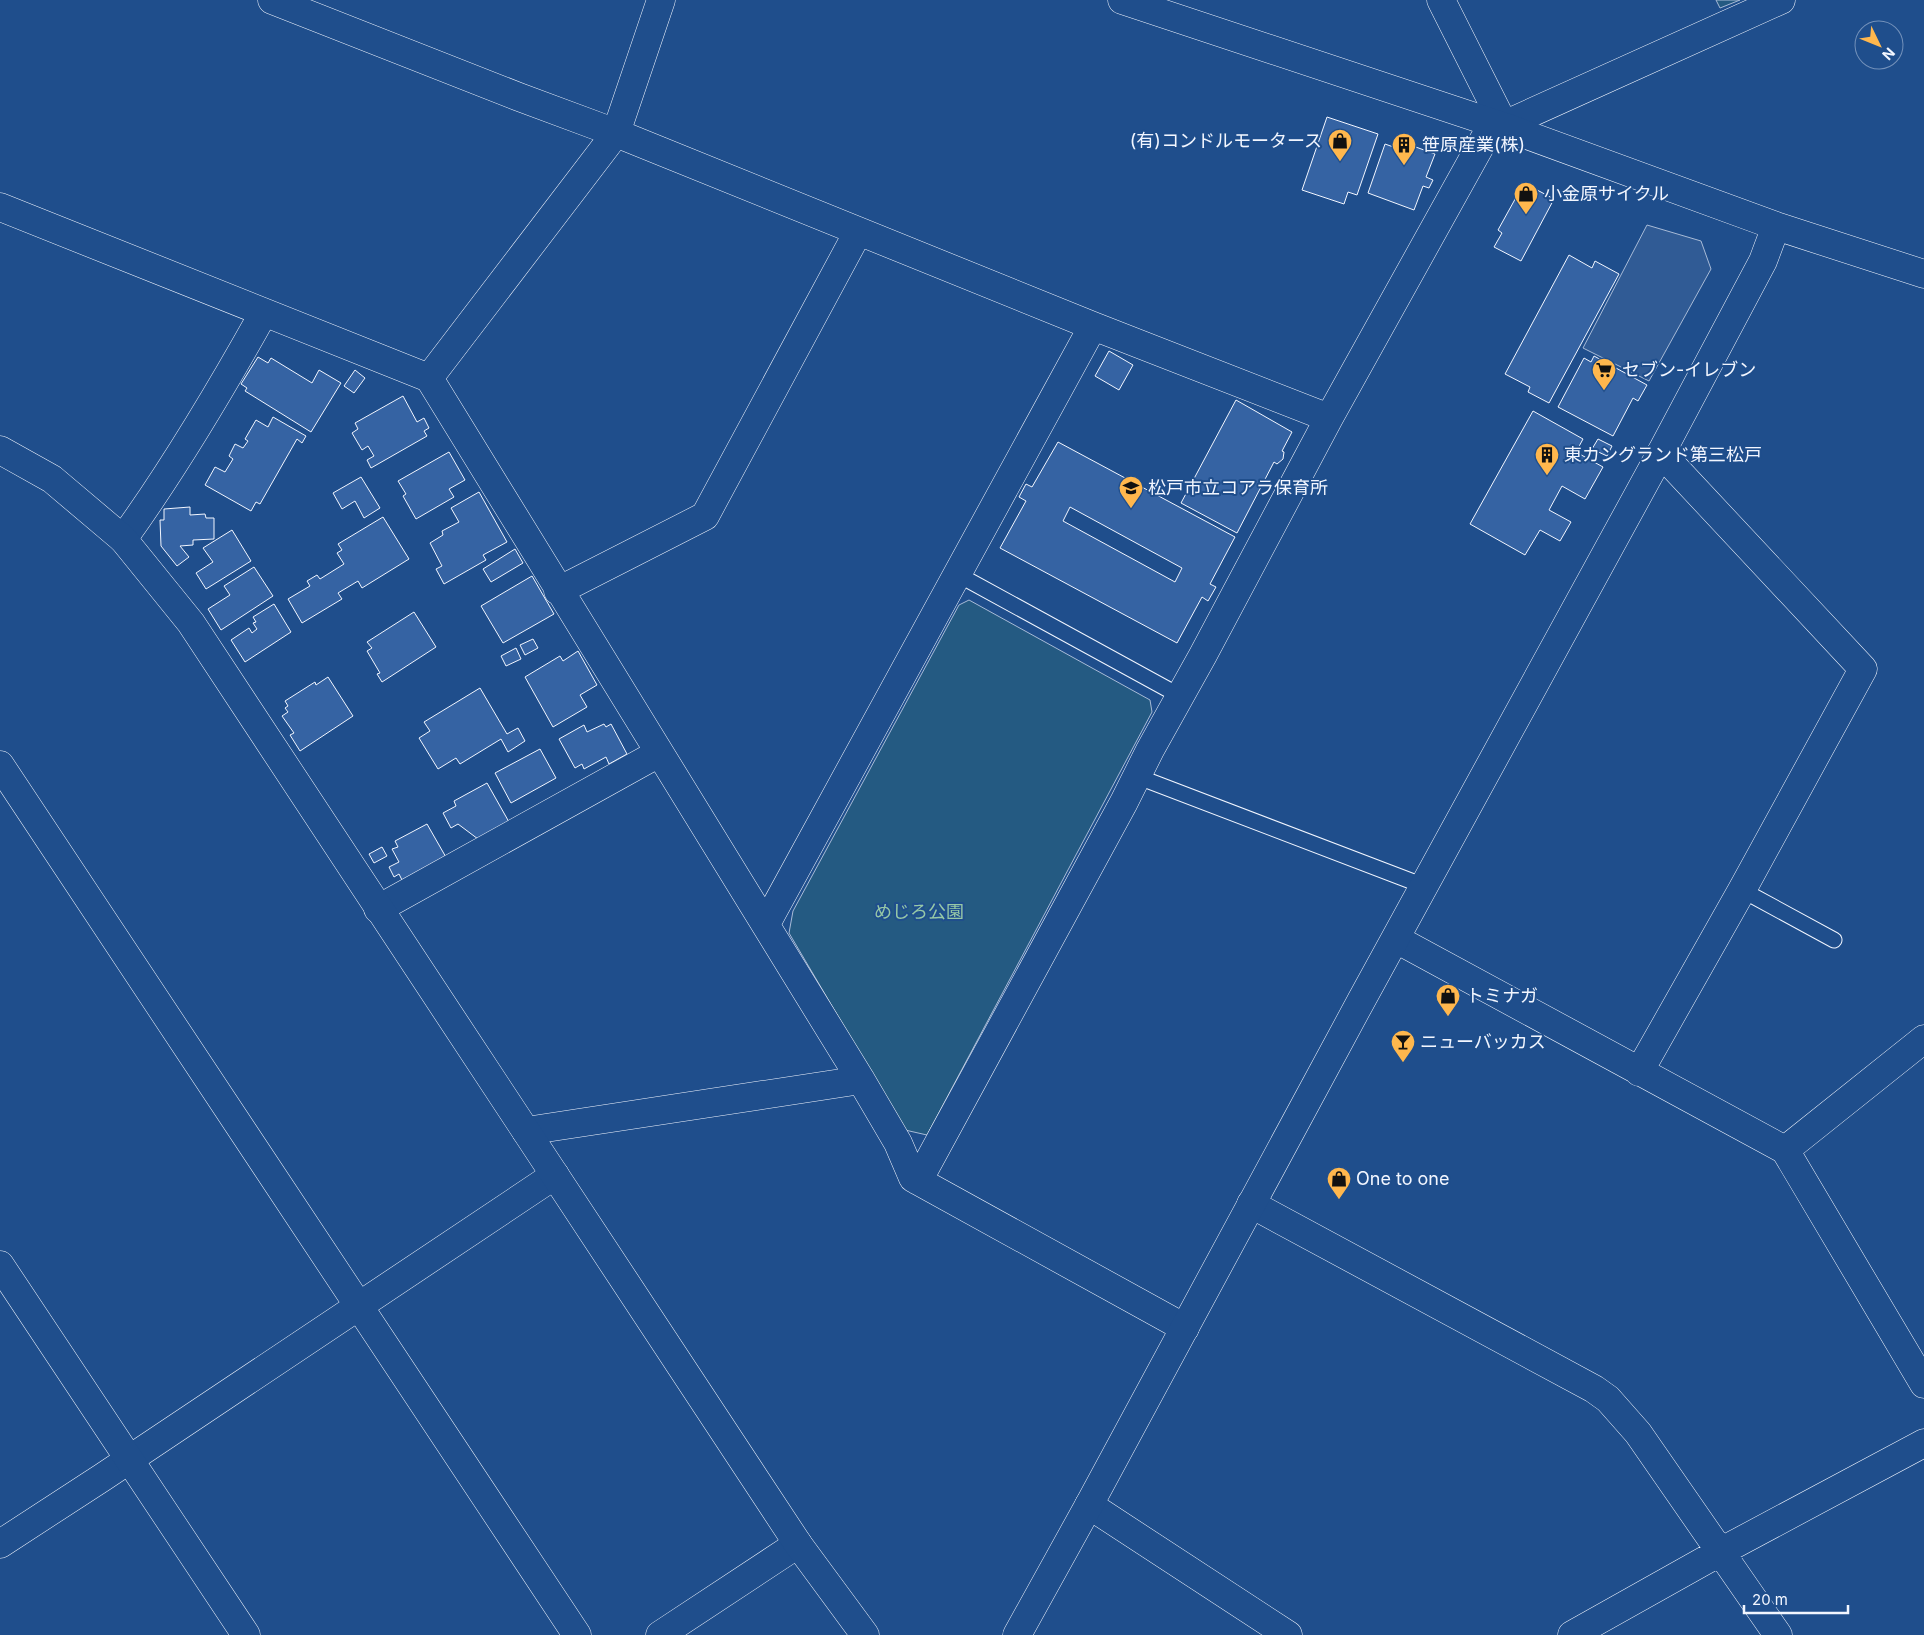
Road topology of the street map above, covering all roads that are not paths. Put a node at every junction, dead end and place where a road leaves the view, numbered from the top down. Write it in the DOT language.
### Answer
graph roads {
  1 [pos="272,0"];
  2 [pos="661,0"];
  3 [pos="1122,0"];
  4 [pos="1441,0"];
  5 [pos="1780,0"];
  6 [pos="1500,125"];
  7 [pos="616,133"];
  8 [pos="0,207"];
  9 [pos="1776,226"];
  10 [pos="858,232"];
  11 [pos="1924,274"];
  12 [pos="264,314"];
  13 [pos="1093,326"];
  14 [pos="428,378"];
  15 [pos="1330,418"];
  16 [pos="0,450"];
  17 [pos="1661,453"];
  18 [pos="123,539"];
  19 [pos="957,574"];
  20 [pos="558,591"];
  21 [pos="1180,696"];
  22 [pos="659,753"];
  23 [pos="0,764"];
  24 [pos="1136,776"];
  25 [pos="1424,886"];
  26 [pos="1742,890"];
  27 [pos="378,909"];
  28 [pos="766,924"];
  29 [pos="1396,939"];
  30 [pos="1834,940"];
  31 [pos="1924,1040"];
  32 [pos="1639,1072"];
  33 [pos="861,1080"];
  34 [pos="526,1131"];
  35 [pos="1784,1150"];
  36 [pos="555,1175"];
  37 [pos="918,1181"];
  38 [pos="1251,1204"];
  39 [pos="0,1265"];
  40 [pos="359,1306"];
  41 [pos="1185,1328"];
  42 [pos="1924,1384"];
  43 [pos="1924,1443"];
  44 [pos="128,1459"];
  45 [pos="1089,1505"];
  46 [pos="0,1544"];
  47 [pos="798,1544"];
  48 [pos="1720,1552"];
  49 [pos="1283,1633"];
  50 [pos="246,1635"];
  51 [pos="578,1635"];
  52 [pos="660,1635"];
  53 [pos="865,1635"];
  54 [pos="1017,1635"];
  55 [pos="1572,1635"];
  56 [pos="1778,1635"];
  1 -- 7 [label="street"];
  2 -- 7 [label="street"];
  3 -- 6 [label="street"];
  4 -- 6 [label="street"];
  5 -- 6 [label="street"];
  6 -- 9 [label="street"];
  6 -- 15 [label="street"];
  7 -- 10 [label="street"];
  7 -- 14 [label="street"];
  8 -- 12 [label="street"];
  9 -- 11 [label="street"];
  9 -- 17 [label="street"];
  10 -- 13 [label="street"];
  10 -- 20 [label="street"];
  12 -- 14 [label="street"];
  12 -- 18 [label="street"];
  13 -- 15 [label="street"];
  13 -- 19 [label="street"];
  14 -- 20 [label="street"];
  15 -- 21 [label="street"];
  16 -- 18 [label="street"];
  17 -- 25 [label="street"];
  17 -- 26 [label="street"];
  18 -- 27 [label="street"];
  19 -- 21 [label="lane"];
  19 -- 28 [label="street"];
  20 -- 22 [label="street"];
  21 -- 24 [label="street"];
  22 -- 27 [label="street"];
  22 -- 28 [label="street"];
  23 -- 40 [label="street"];
  24 -- 25 [label="lane"];
  24 -- 37 [label="street"];
  25 -- 29 [label="street"];
  26 -- 30 [label="lane"];
  26 -- 32 [label="street"];
  27 -- 34 [label="street"];
  28 -- 33 [label="street"];
  29 -- 32 [label="street"];
  29 -- 38 [label="street"];
  31 -- 35 [label="street"];
  32 -- 35 [label="street"];
  33 -- 34 [label="street"];
  33 -- 37 [label="street"];
  34 -- 36 [label="street"];
  35 -- 42 [label="street"];
  36 -- 40 [label="street"];
  36 -- 47 [label="street"];
  37 -- 41 [label="street"];
  38 -- 41 [label="street"];
  38 -- 48 [label="street"];
  39 -- 44 [label="street"];
  40 -- 44 [label="street"];
  40 -- 51 [label="street"];
  41 -- 45 [label="street"];
  43 -- 48 [label="street"];
  44 -- 46 [label="street"];
  44 -- 50 [label="street"];
  45 -- 49 [label="street"];
  45 -- 54 [label="street"];
  47 -- 52 [label="street"];
  47 -- 53 [label="street"];
  48 -- 55 [label="street"];
  48 -- 56 [label="street"];
}
